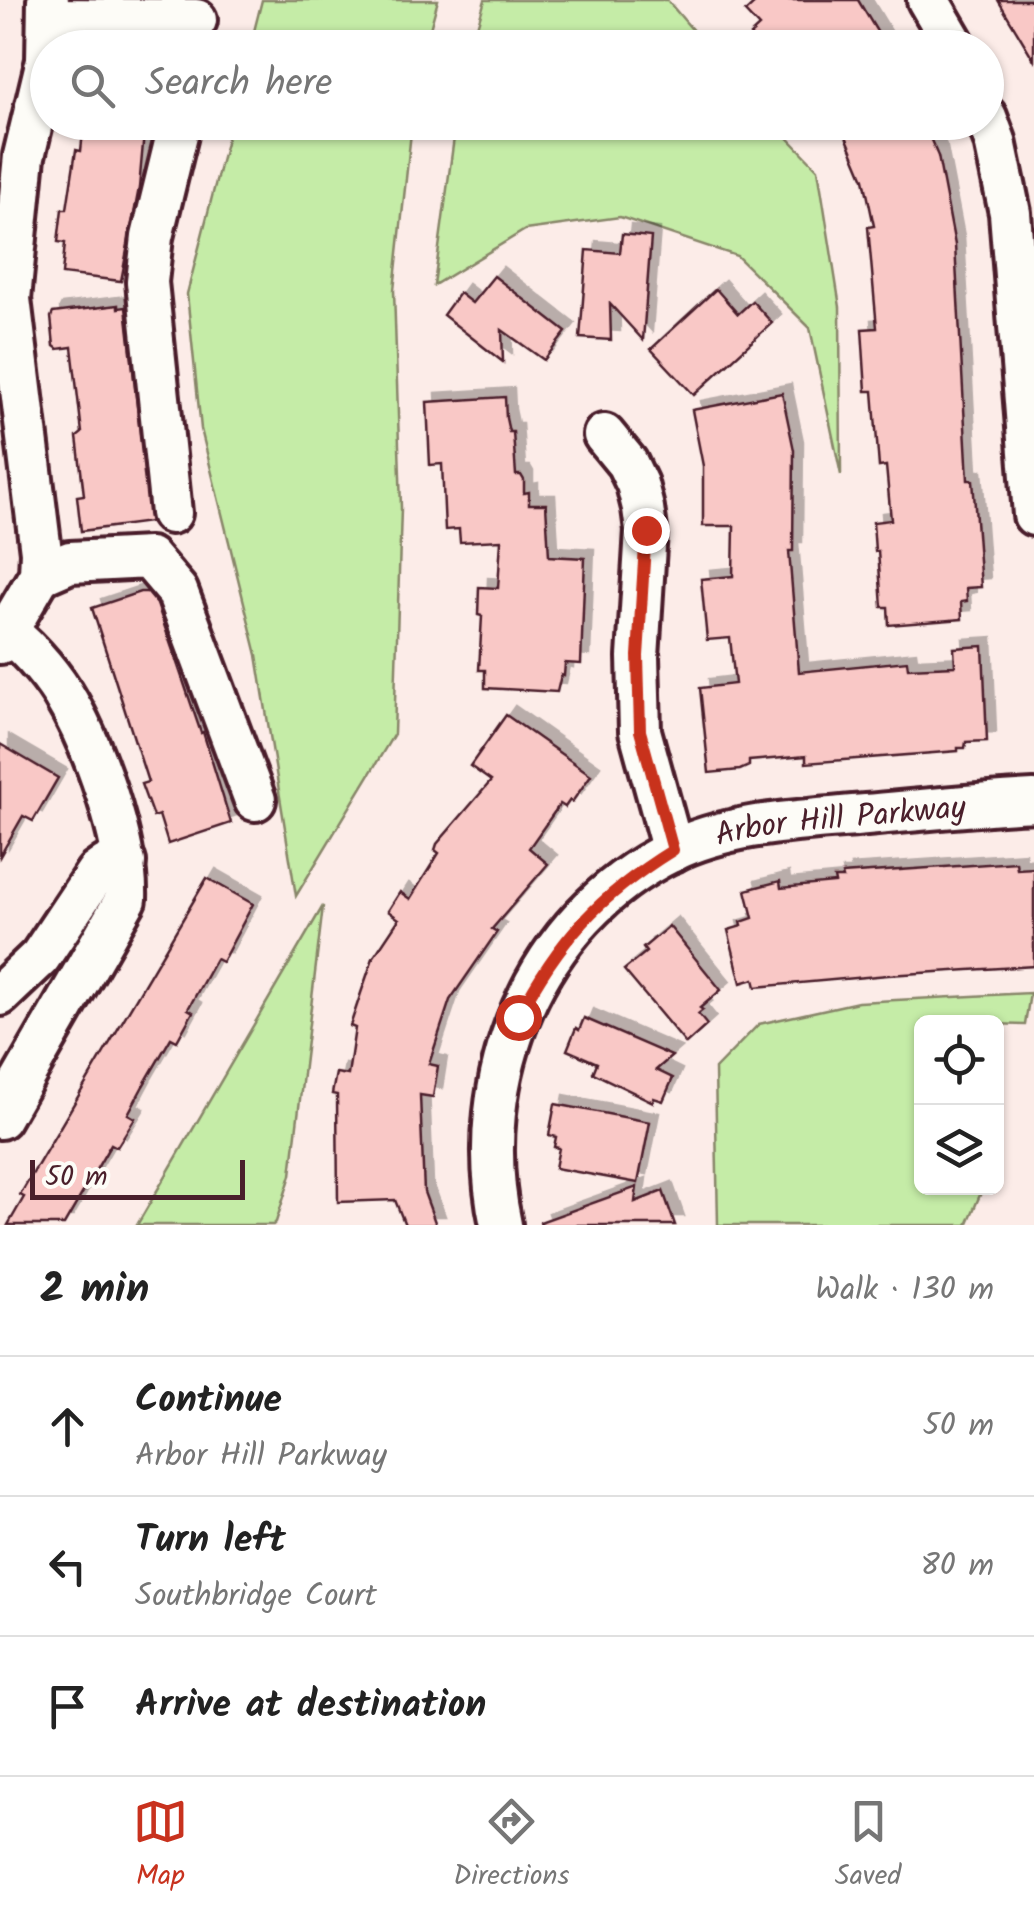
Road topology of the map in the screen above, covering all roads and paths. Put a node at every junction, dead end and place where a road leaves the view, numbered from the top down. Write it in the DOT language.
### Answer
graph roads {
  1 [pos="928,0"];
  2 [pos="48,9"];
  3 [pos="196,23"];
  4 [pos="946,30"];
  5 [pos="30,131"];
  6 [pos="176,140"];
  7 [pos="996,140"];
  8 [pos="604,435"];
  9 [pos="1031,443"];
  10 [pos="171,513"];
  11 [pos="1034,515"];
  12 [pos="40,575"];
  13 [pos="2,634"];
  14 [pos="255,800"];
  15 [pos="1034,802"];
  16 [pos="673,850"];
  17 [pos="125,862"];
  18 [pos="0,994"];
  19 [pos="0,1118"];
  20 [pos="500,1225"];
  1 -- 4 [label="street"];
  2 -- 3 [label="street"];
  5 -- 12 [label="street"];
  6 -- 10 [label="street"];
  7 -- 9 [label="street"];
  8 -- 16 [label="street"];
  9 -- 11 [label="street"];
  12 -- 13 [label="street"];
  12 -- 14 [label="street"];
  13 -- 17 [label="street"];
  15 -- 16 [label="street, Arbor Hill Parkway"];
  16 -- 20 [label="street, Arbor Hill Parkway"];
  17 -- 18 [label="street"];
  17 -- 19 [label="street"];
}
